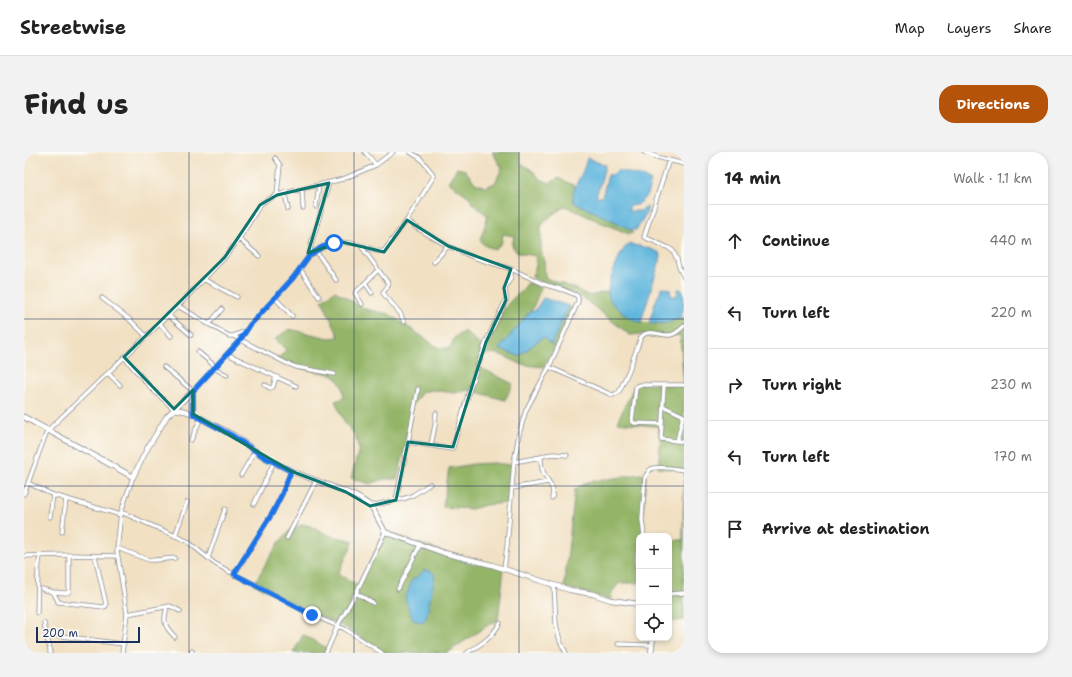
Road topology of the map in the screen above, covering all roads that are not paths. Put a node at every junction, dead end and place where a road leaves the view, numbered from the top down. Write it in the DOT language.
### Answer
graph roads {
  1 [pos="365,152"];
  2 [pos="393,152"];
  3 [pos="410,152"];
  4 [pos="644,152"];
  5 [pos="275,158"];
  6 [pos="669,160"];
  7 [pos="684,164"];
  8 [pos="376,165"];
  9 [pos="329,183"];
  10 [pos="320,185"];
  11 [pos="302,189"];
  12 [pos="285,193"];
  13 [pos="277,195"];
  14 [pos="316,207"];
  15 [pos="303,208"];
  16 [pos="288,209"];
  17 [pos="407,220"];
  18 [pos="239,239"];
  19 [pos="361,245"];
  20 [pos="448,246"];
  21 [pos="316,251"];
  22 [pos="259,256"];
  23 [pos="309,256"];
  24 [pos="434,262"];
  25 [pos="300,269"];
  26 [pos="511,269"];
  27 [pos="378,270"];
  28 [pos="684,278"];
  29 [pos="203,279"];
  30 [pos="336,280"];
  31 [pos="365,283"];
  32 [pos="372,293"];
  33 [pos="237,297"];
  34 [pos="319,297"];
  35 [pos="102,298"];
  36 [pos="275,298"];
  37 [pos="362,304"];
  38 [pos="178,306"];
  39 [pos="222,309"];
  40 [pos="168,314"];
  41 [pos="292,316"];
  42 [pos="404,322"];
  43 [pos="159,324"];
  44 [pos="209,324"];
  45 [pos="684,326"];
  46 [pos="246,330"];
  47 [pos="191,335"];
  48 [pos="146,336"];
  49 [pos="171,336"];
  50 [pos="233,336"];
  51 [pos="240,340"];
  52 [pos="198,352"];
  53 [pos="227,354"];
  54 [pos="124,357"];
  55 [pos="164,367"];
  56 [pos="215,367"];
  57 [pos="549,368"];
  58 [pos="108,373"];
  59 [pos="334,374"];
  60 [pos="227,375"];
  61 [pos="276,377"];
  62 [pos="120,385"];
  63 [pos="265,385"];
  64 [pos="684,385"];
  65 [pos="296,386"];
  66 [pos="664,386"];
  67 [pos="418,389"];
  68 [pos="193,391"];
  69 [pos="663,406"];
  70 [pos="174,409"];
  71 [pos="436,413"];
  72 [pos="193,414"];
  73 [pos="684,416"];
  74 [pos="24,417"];
  75 [pos="201,418"];
  76 [pos="662,424"];
  77 [pos="47,431"];
  78 [pos="191,440"];
  79 [pos="677,441"];
  80 [pos="408,442"];
  81 [pos="684,442"];
  82 [pos="431,445"];
  83 [pos="255,451"];
  84 [pos="566,455"];
  85 [pos="541,457"];
  86 [pos="274,462"];
  87 [pos="514,462"];
  88 [pos="684,470"];
  89 [pos="291,471"];
  90 [pos="241,475"];
  91 [pos="133,477"];
  92 [pos="316,481"];
  93 [pos="549,482"];
  94 [pos="28,483"];
  95 [pos="430,484"];
  96 [pos="512,488"];
  97 [pos="24,494"];
  98 [pos="53,495"];
  99 [pos="552,498"];
  100 [pos="66,499"];
  101 [pos="396,500"];
  102 [pos="187,502"];
  103 [pos="254,504"];
  104 [pos="370,506"];
  105 [pos="225,509"];
  106 [pos="121,514"];
  107 [pos="50,517"];
  108 [pos="62,532"];
  109 [pos="385,532"];
  110 [pos="644,533"];
  111 [pos="175,536"];
  112 [pos="287,538"];
  113 [pos="420,545"];
  114 [pos="117,548"];
  115 [pos="69,555"];
  116 [pos="24,556"];
  117 [pos="40,556"];
  118 [pos="95,556"];
  119 [pos="118,556"];
  120 [pos="175,558"];
  121 [pos="208,558"];
  122 [pos="504,569"];
  123 [pos="234,574"];
  124 [pos="554,585"];
  125 [pos="42,589"];
  126 [pos="398,589"];
  127 [pos="53,592"];
  128 [pos="356,593"];
  129 [pos="684,593"];
  130 [pos="672,594"];
  131 [pos="373,603"];
  132 [pos="636,604"];
  133 [pos="167,606"];
  134 [pos="180,611"];
  135 [pos="38,613"];
  136 [pos="127,614"];
  137 [pos="44,623"];
  138 [pos="500,623"];
  139 [pos="338,625"];
  140 [pos="46,634"];
  141 [pos="175,637"];
  142 [pos="653,641"];
  143 [pos="123,644"];
  144 [pos="618,644"];
  145 [pos="652,645"];
  146 [pos="50,653"];
  147 [pos="122,653"];
  148 [pos="326,653"];
  149 [pos="382,653"];
  150 [pos="467,653"];
  151 [pos="566,653"];
  152 [pos="651,653"];
  1 -- 8 [label="street"];
  2 -- 8 [label="street"];
  3 -- 17 [label="street"];
  4 -- 6 [label="street"];
  5 -- 13 [label="street"];
  6 -- 7 [label="street"];
  6 -- 28 [label="street"];
  8 -- 9 [label="street"];
  9 -- 10 [label="street"];
  9 -- 23 [label="street"];
  10 -- 11 [label="street"];
  10 -- 14 [label="street"];
  11 -- 12 [label="street"];
  11 -- 15 [label="street"];
  12 -- 13 [label="street"];
  12 -- 16 [label="street"];
  13 -- 18 [label="street"];
  17 -- 19 [label="street"];
  17 -- 20 [label="street"];
  18 -- 22 [label="street"];
  18 -- 29 [label="street"];
  19 -- 21 [label="street"];
  19 -- 27 [label="street"];
  20 -- 24 [label="street"];
  20 -- 26 [label="street"];
  21 -- 23 [label="street"];
  21 -- 30 [label="street"];
  23 -- 25 [label="street"];
  25 -- 34 [label="street"];
  25 -- 36 [label="street"];
  26 -- 57 [label="street"];
  26 -- 82 [label="street"];
  27 -- 31 [label="street"];
  27 -- 42 [label="street"];
  29 -- 33 [label="street"];
  29 -- 38 [label="street"];
  31 -- 32 [label="street"];
  31 -- 37 [label="street"];
  35 -- 48 [label="street"];
  36 -- 41 [label="street"];
  36 -- 46 [label="street"];
  38 -- 40 [label="street"];
  38 -- 44 [label="street"];
  39 -- 44 [label="street"];
  40 -- 43 [label="street"];
  40 -- 47 [label="street"];
  43 -- 48 [label="street"];
  43 -- 49 [label="street"];
  44 -- 50 [label="street"];
  45 -- 57 [label="street"];
  46 -- 50 [label="street"];
  46 -- 51 [label="street"];
  48 -- 54 [label="street"];
  50 -- 51 [label="street"];
  51 -- 53 [label="street"];
  51 -- 59 [label="street"];
  52 -- 56 [label="street"];
  53 -- 56 [label="street"];
  53 -- 61 [label="street"];
  54 -- 58 [label="street"];
  54 -- 70 [label="street"];
  55 -- 68 [label="street"];
  56 -- 60 [label="street"];
  56 -- 68 [label="street"];
  57 -- 87 [label="street"];
  58 -- 62 [label="street"];
  58 -- 77 [label="street"];
  61 -- 63 [label="street"];
  61 -- 65 [label="street"];
  64 -- 66 [label="street"];
  66 -- 69 [label="street"];
  66 -- 76 [label="street"];
  67 -- 80 [label="street"];
  68 -- 70 [label="street"];
  68 -- 72 [label="street"];
  69 -- 73 [label="street"];
  69 -- 76 [label="street"];
  70 -- 72 [label="street"];
  70 -- 91 [label="street"];
  71 -- 82 [label="street"];
  72 -- 75 [label="street"];
  73 -- 79 [label="street"];
  74 -- 77 [label="street"];
  75 -- 78 [label="street"];
  75 -- 83 [label="street"];
  76 -- 79 [label="street"];
  77 -- 91 [label="street"];
  77 -- 94 [label="street"];
  79 -- 81 [label="street"];
  80 -- 82 [label="street"];
  80 -- 101 [label="street"];
  83 -- 86 [label="street"];
  83 -- 90 [label="street"];
  84 -- 85 [label="street"];
  85 -- 87 [label="street"];
  85 -- 93 [label="street"];
  86 -- 89 [label="street"];
  86 -- 103 [label="street"];
  87 -- 96 [label="street"];
  88 -- 110 [label="street"];
  89 -- 92 [label="street"];
  89 -- 123 [label="street"];
  91 -- 106 [label="street"];
  92 -- 104 [label="street"];
  92 -- 112 [label="street"];
  93 -- 96 [label="street"];
  93 -- 99 [label="street"];
  94 -- 97 [label="street"];
  94 -- 98 [label="street"];
  95 -- 101 [label="street"];
  96 -- 122 [label="street"];
  98 -- 100 [label="street"];
  98 -- 107 [label="street"];
  100 -- 106 [label="street"];
  100 -- 108 [label="street"];
  101 -- 104 [label="street"];
  102 -- 111 [label="street"];
  104 -- 109 [label="street"];
  105 -- 121 [label="street"];
  106 -- 111 [label="street"];
  106 -- 114 [label="street"];
  109 -- 113 [label="street"];
  109 -- 128 [label="street"];
  111 -- 121 [label="street"];
  113 -- 122 [label="street"];
  113 -- 126 [label="street"];
  114 -- 119 [label="street"];
  114 -- 120 [label="street"];
  115 -- 117 [label="street"];
  115 -- 118 [label="street"];
  115 -- 127 [label="street"];
  116 -- 117 [label="street"];
  117 -- 135 [label="street"];
  118 -- 119 [label="street"];
  118 -- 127 [label="street"];
  119 -- 136 [label="street"];
  121 -- 123 [label="street"];
  122 -- 124 [label="street"];
  123 -- 139 [label="street"];
  124 -- 132 [label="street"];
  124 -- 151 [label="street"];
  125 -- 127 [label="street"];
  128 -- 131 [label="street"];
  128 -- 139 [label="street"];
  129 -- 130 [label="street"];
  133 -- 134 [label="street"];
  133 -- 136 [label="street"];
  133 -- 141 [label="street"];
  136 -- 143 [label="street"];
  137 -- 140 [label="street"];
  138 -- 150 [label="street"];
  139 -- 148 [label="street"];
  139 -- 149 [label="street"];
  140 -- 143 [label="street"];
  140 -- 146 [label="street"];
  142 -- 145 [label="street"];
  143 -- 147 [label="street"];
  144 -- 145 [label="street"];
  145 -- 152 [label="street"];
}
